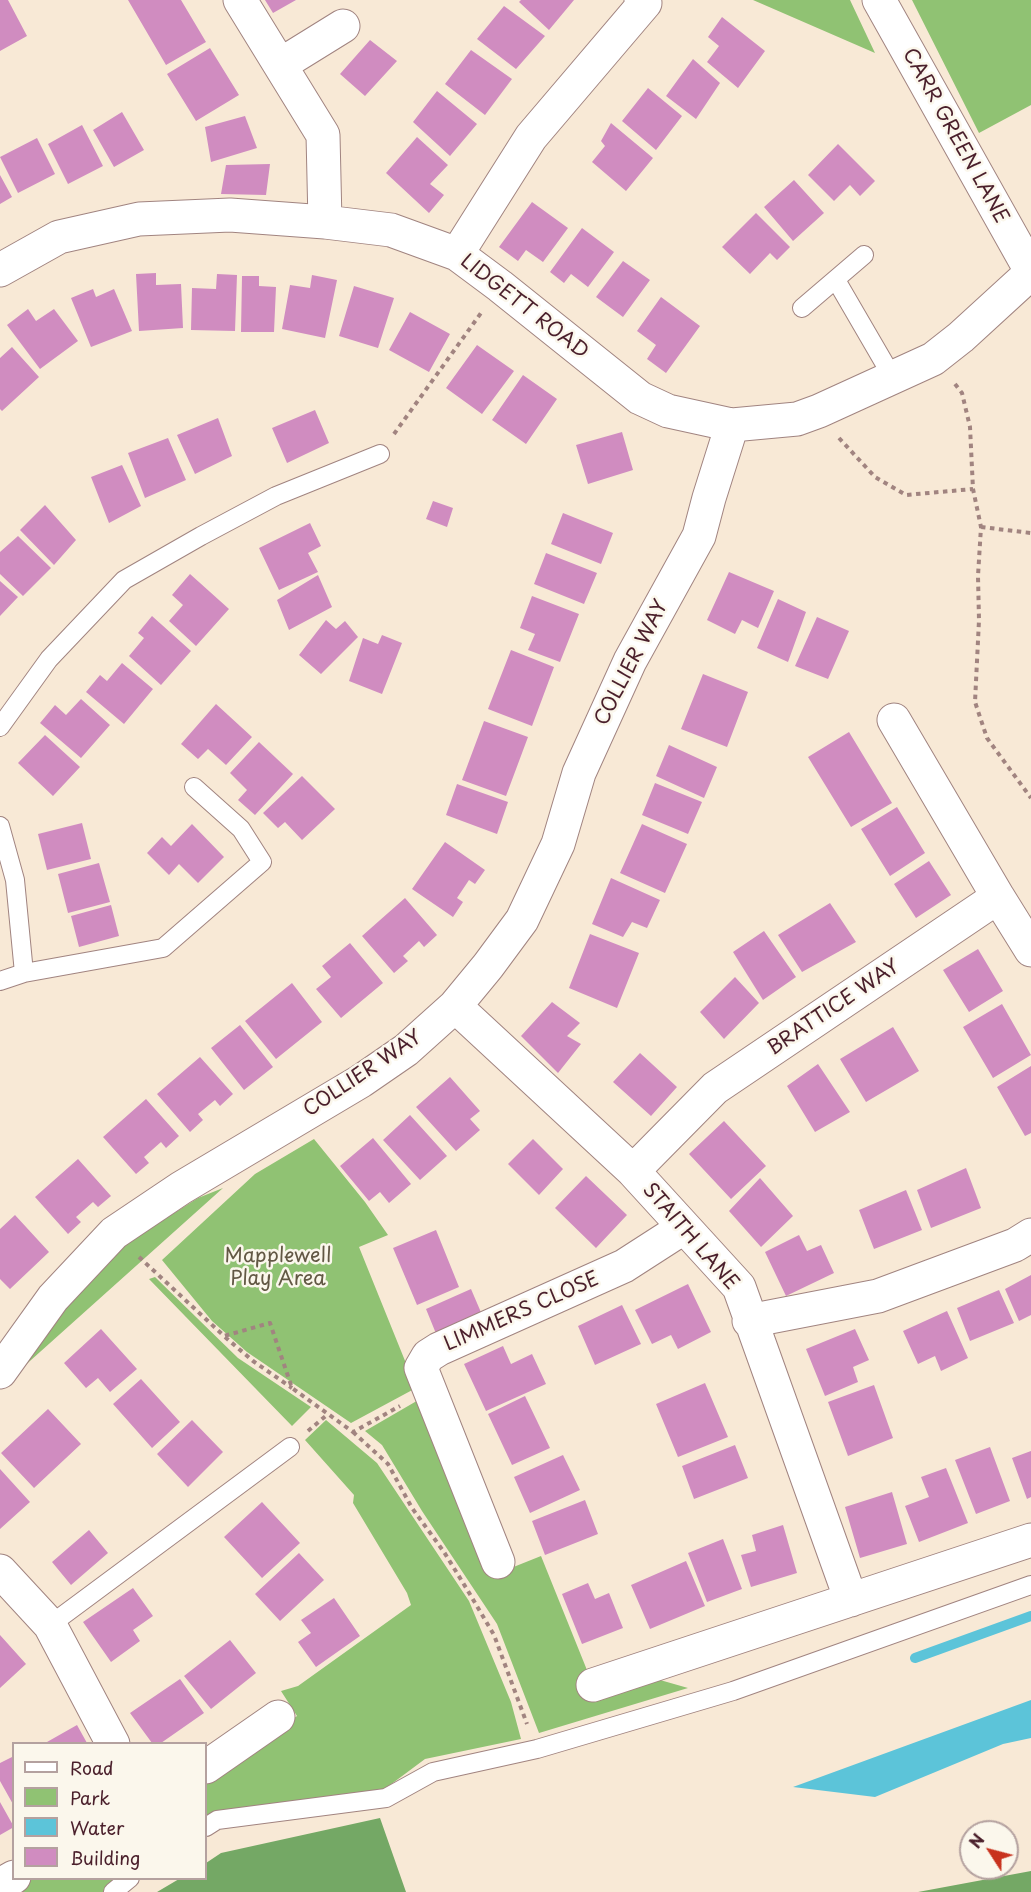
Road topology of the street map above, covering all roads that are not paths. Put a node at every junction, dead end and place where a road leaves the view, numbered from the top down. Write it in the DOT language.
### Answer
graph roads {
  1 [pos="240,0"];
  2 [pos="641,0"];
  3 [pos="879,0"];
  4 [pos="343,26"];
  5 [pos="280,65"];
  6 [pos="325,222"];
  7 [pos="457,254"];
  8 [pos="864,255"];
  9 [pos="0,270"];
  10 [pos="1031,272"];
  11 [pos="836,280"];
  12 [pos="802,308"];
  13 [pos="892,378"];
  14 [pos="732,425"];
  15 [pos="380,454"];
  16 [pos="894,720"];
  17 [pos="0,727"];
  18 [pos="194,787"];
  19 [pos="0,826"];
  20 [pos="998,897"];
  21 [pos="1031,950"];
  22 [pos="24,974"];
  23 [pos="0,981"];
  24 [pos="455,1006"];
  25 [pos="633,1172"];
  26 [pos="683,1228"];
  27 [pos="1031,1235"];
  28 [pos="749,1321"];
  29 [pos="0,1372"];
  30 [pos="290,1447"];
  31 [pos="1031,1540"];
  32 [pos="498,1562"];
  33 [pos="0,1571"];
  34 [pos="1031,1585"];
  35 [pos="851,1600"];
  36 [pos="50,1625"];
  37 [pos="593,1685"];
  38 [pos="278,1717"];
  39 [pos="112,1742"];
  40 [pos="207,1766"];
  41 [pos="207,1826"];
  42 [pos="128,1880"];
  43 [pos="114,1892"];
  1 -- 5 [label="street"];
  2 -- 7 [label="street"];
  3 -- 10 [label="street, CARR GREEN LANE"];
  4 -- 5 [label="street"];
  5 -- 6 [label="street"];
  6 -- 7 [label="street, LIDGETT ROAD"];
  6 -- 9 [label="street, LIDGETT ROAD"];
  7 -- 14 [label="street, LIDGETT ROAD"];
  8 -- 11 [label="lane"];
  10 -- 13 [label="street, LIDGETT ROAD"];
  11 -- 12 [label="lane"];
  11 -- 13 [label="lane"];
  13 -- 14 [label="street, LIDGETT ROAD"];
  14 -- 24 [label="street, COLLIER WAY"];
  15 -- 17 [label="lane"];
  16 -- 20 [label="street"];
  18 -- 22 [label="lane"];
  19 -- 22 [label="lane"];
  20 -- 21 [label="street"];
  20 -- 25 [label="street, BRATTICE WAY"];
  22 -- 23 [label="lane"];
  24 -- 25 [label="street, STAITH LANE"];
  24 -- 29 [label="street, COLLIER WAY"];
  25 -- 26 [label="street, STAITH LANE"];
  26 -- 28 [label="street, STAITH LANE"];
  26 -- 32 [label="street, LIMMERS CLOSE"];
  27 -- 28 [label="street"];
  28 -- 35 [label="street, STAITH LANE"];
  30 -- 36 [label="lane"];
  31 -- 35 [label="street"];
  33 -- 36 [label="street"];
  34 -- 41 [label="lane"];
  35 -- 37 [label="street"];
  36 -- 39 [label="street"];
  38 -- 40 [label="street"];
  42 -- 43 [label="lane"];
}
